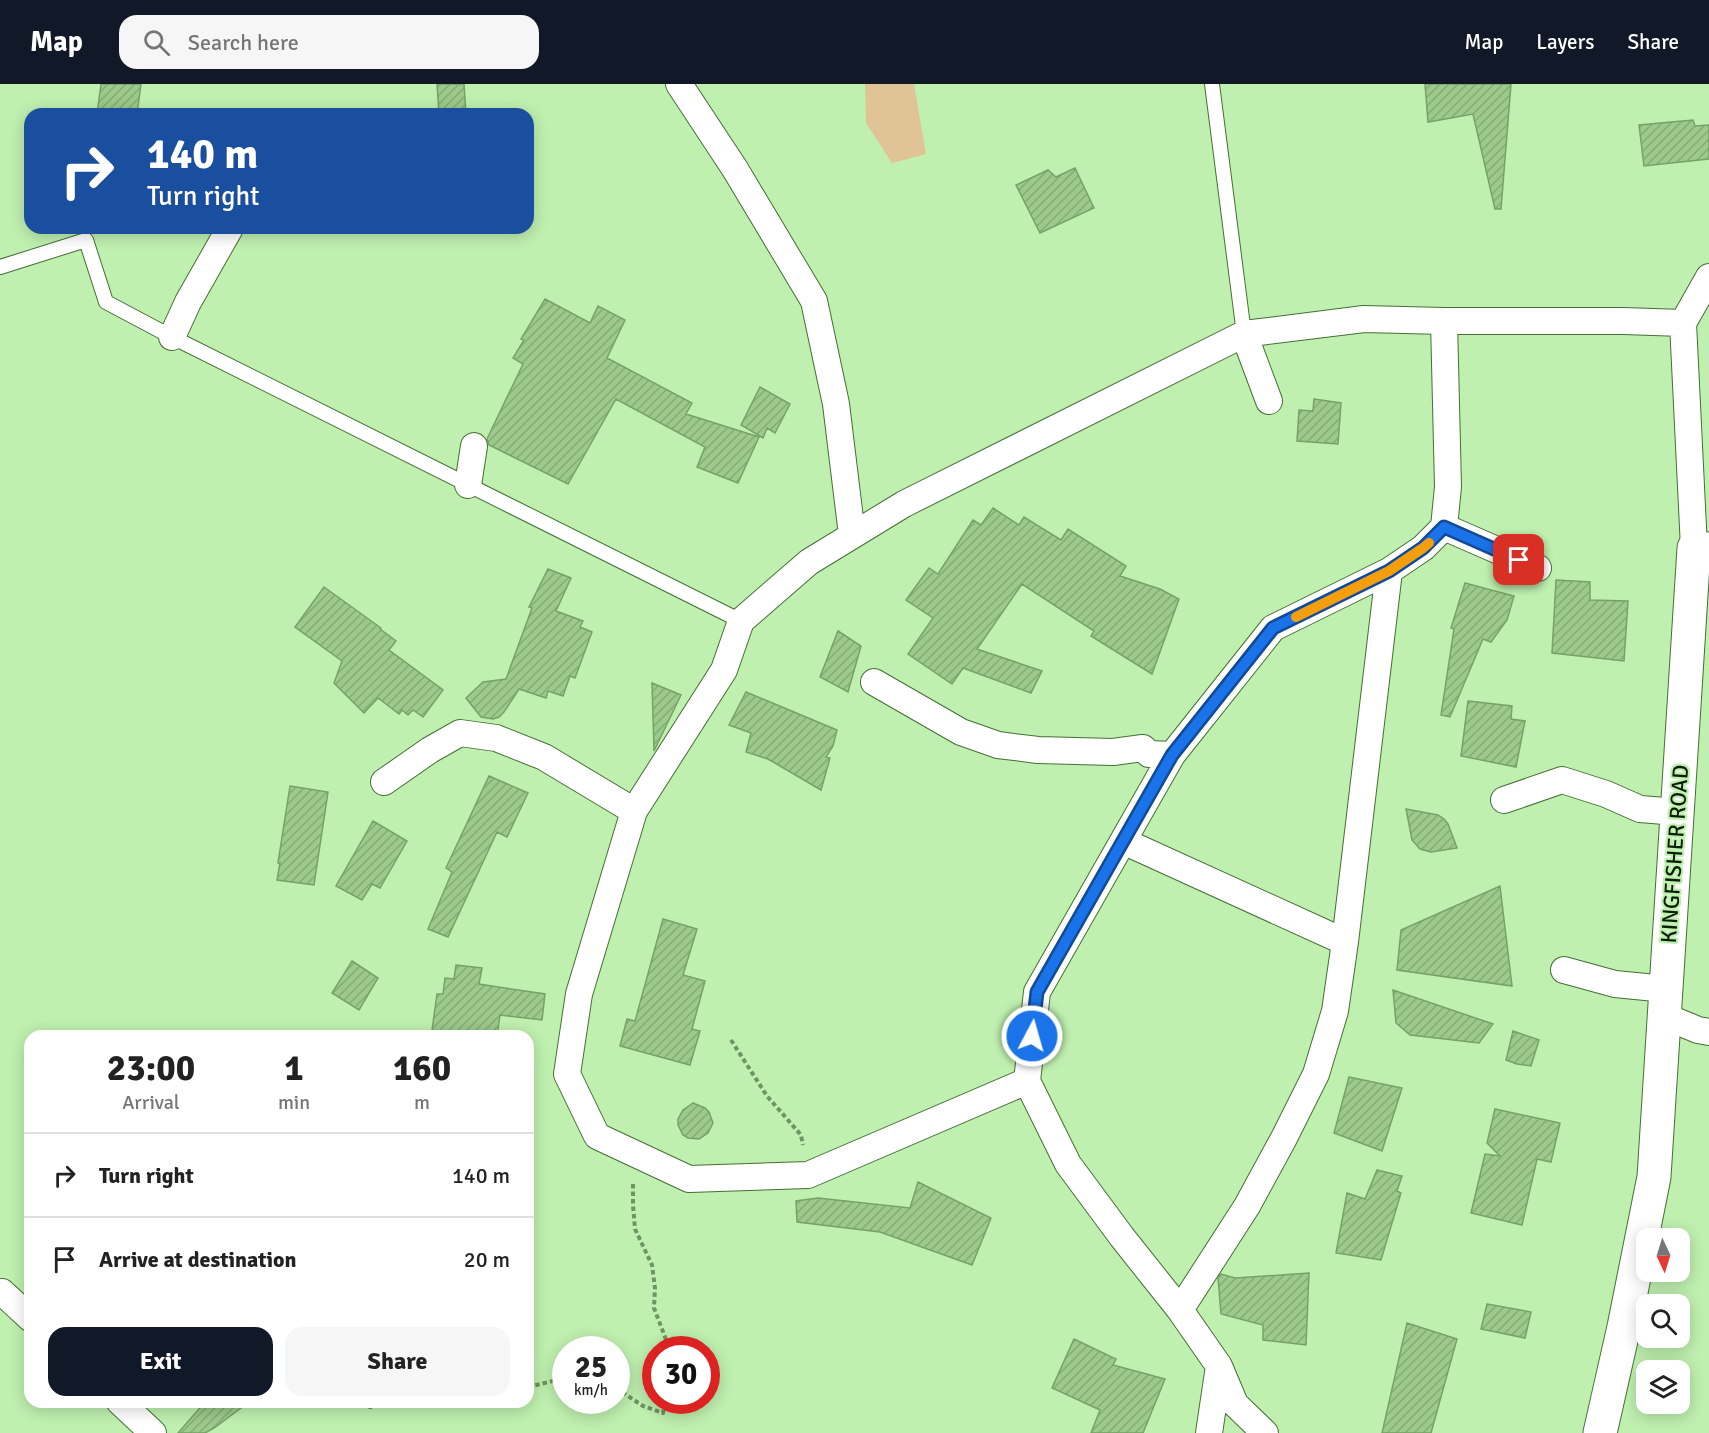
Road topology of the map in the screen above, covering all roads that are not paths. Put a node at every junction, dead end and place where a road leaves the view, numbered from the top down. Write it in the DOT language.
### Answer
graph roads {
  1 [pos="679,84"];
  2 [pos="1212,84"];
  3 [pos="227,234"];
  4 [pos="0,267"];
  5 [pos="1709,277"];
  6 [pos="1444,321"];
  7 [pos="1683,323"];
  8 [pos="1244,334"];
  9 [pos="172,337"];
  10 [pos="1269,401"];
  11 [pos="474,446"];
  12 [pos="468,485"];
  13 [pos="1444,527"];
  14 [pos="852,535"];
  15 [pos="1702,549"];
  16 [pos="1538,568"];
  17 [pos="1389,571"];
  18 [pos="741,621"];
  19 [pos="874,682"];
  20 [pos="1172,755"];
  21 [pos="384,782"];
  22 [pos="1504,800"];
  23 [pos="634,811"];
  24 [pos="1677,812"];
  25 [pos="1123,841"];
  26 [pos="1345,942"];
  27 [pos="1564,970"];
  28 [pos="1665,1002"];
  29 [pos="1709,1032"];
  30 [pos="1027,1081"];
  31 [pos="2,1292"];
  32 [pos="1180,1310"];
  33 [pos="24,1312"];
  34 [pos="1219,1366"];
  35 [pos="126,1408"];
  36 [pos="153,1433"];
  37 [pos="1209,1433"];
  38 [pos="1265,1433"];
  39 [pos="1600,1433"];
  1 -- 14 [label="street"];
  2 -- 8 [label="lane"];
  3 -- 9 [label="street"];
  4 -- 9 [label="lane"];
  5 -- 7 [label="street"];
  6 -- 7 [label="street"];
  6 -- 8 [label="street"];
  6 -- 13 [label="street"];
  7 -- 15 [label="street, KINGFISHER ROAD"];
  8 -- 10 [label="street"];
  8 -- 14 [label="street"];
  9 -- 12 [label="lane"];
  11 -- 12 [label="street"];
  12 -- 18 [label="lane"];
  13 -- 16 [label="street"];
  13 -- 17 [label="street"];
  14 -- 18 [label="street"];
  15 -- 24 [label="street, KINGFISHER ROAD"];
  17 -- 20 [label="street"];
  17 -- 26 [label="street"];
  18 -- 23 [label="street"];
  19 -- 20 [label="street"];
  20 -- 25 [label="street"];
  21 -- 23 [label="street"];
  22 -- 24 [label="street"];
  23 -- 30 [label="street"];
  24 -- 28 [label="street, KINGFISHER ROAD"];
  25 -- 26 [label="street"];
  25 -- 30 [label="street"];
  26 -- 32 [label="street"];
  27 -- 28 [label="street"];
  28 -- 29 [label="street"];
  28 -- 39 [label="street, KINGFISHER ROAD"];
  30 -- 32 [label="street"];
  31 -- 33 [label="street"];
  32 -- 34 [label="street"];
  34 -- 37 [label="street"];
  34 -- 38 [label="street"];
  35 -- 36 [label="street"];
}
